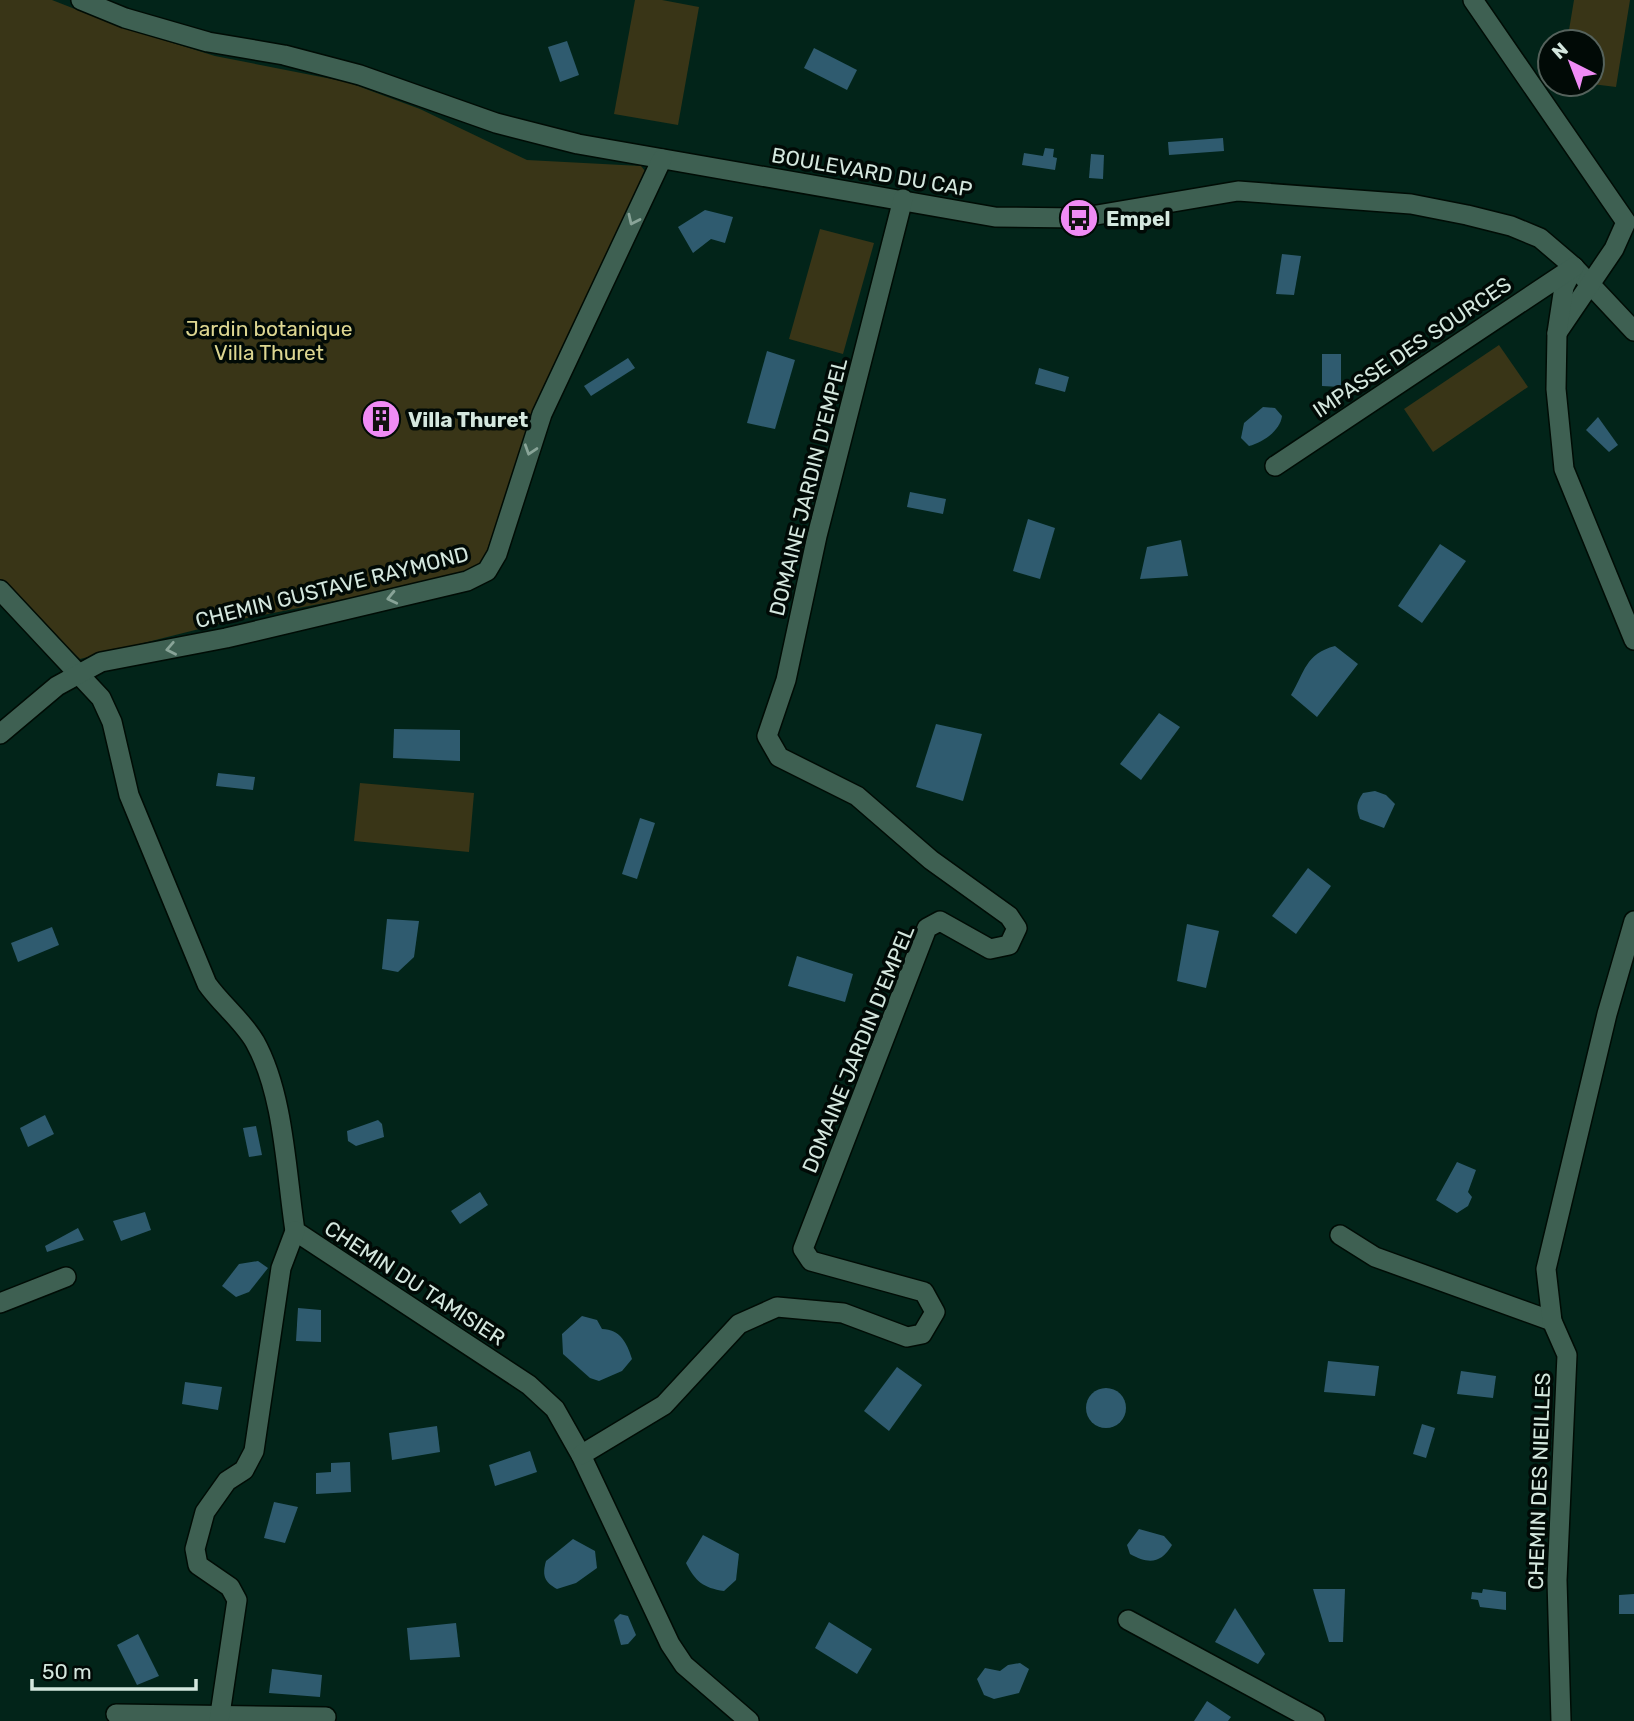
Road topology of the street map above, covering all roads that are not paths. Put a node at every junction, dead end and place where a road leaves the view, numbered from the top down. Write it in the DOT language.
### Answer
graph roads {
  1 [pos="81,0"];
  2 [pos="1473,0"];
  3 [pos="662,159"];
  4 [pos="903,199"];
  5 [pos="1574,267"];
  6 [pos="1590,284"];
  7 [pos="1634,331"];
  8 [pos="1558,333"];
  9 [pos="1275,466"];
  10 [pos="0,590"];
  11 [pos="1634,640"];
  12 [pos="79,673"];
  13 [pos="0,734"];
  14 [pos="1634,921"];
  15 [pos="295,1231"];
  16 [pos="1340,1235"];
  17 [pos="66,1277"];
  18 [pos="0,1303"];
  19 [pos="1552,1321"];
  20 [pos="582,1455"];
  21 [pos="1128,1620"];
  22 [pos="116,1714"];
  23 [pos="326,1717"];
  24 [pos="220,1718"];
  25 [pos="749,1721"];
  26 [pos="1315,1721"];
  27 [pos="1561,1721"];
  1 -- 3 [label="street, BOULEVARD DU CAP"];
  2 -- 6 [label="street"];
  3 -- 4 [label="street, BOULEVARD DU CAP"];
  3 -- 12 [label="street, CHEMIN GUSTAVE RAYMOND, one-way"];
  4 -- 5 [label="street, BOULEVARD DU CAP"];
  4 -- 20 [label="street, DOMAINE JARDIN D'EMPEL"];
  5 -- 6 [label="street, BOULEVARD DU CAP"];
  5 -- 8 [label="street"];
  5 -- 9 [label="street, IMPASSE DES SOURCES"];
  6 -- 7 [label="street, BOULEVARD DU CAP"];
  6 -- 8 [label="street"];
  8 -- 11 [label="street"];
  10 -- 12 [label="street, CHEMIN DU TAMISIER"];
  12 -- 13 [label="street"];
  12 -- 15 [label="street, CHEMIN DU TAMISIER"];
  14 -- 19 [label="street, CHEMIN DES NIEILLES"];
  15 -- 20 [label="street, CHEMIN DU TAMISIER"];
  15 -- 24 [label="street"];
  16 -- 19 [label="street"];
  17 -- 18 [label="street"];
  19 -- 27 [label="street, CHEMIN DES NIEILLES"];
  20 -- 25 [label="street, CHEMIN DU TAMISIER"];
  21 -- 26 [label="street"];
  22 -- 24 [label="street"];
  23 -- 24 [label="street"];
}
